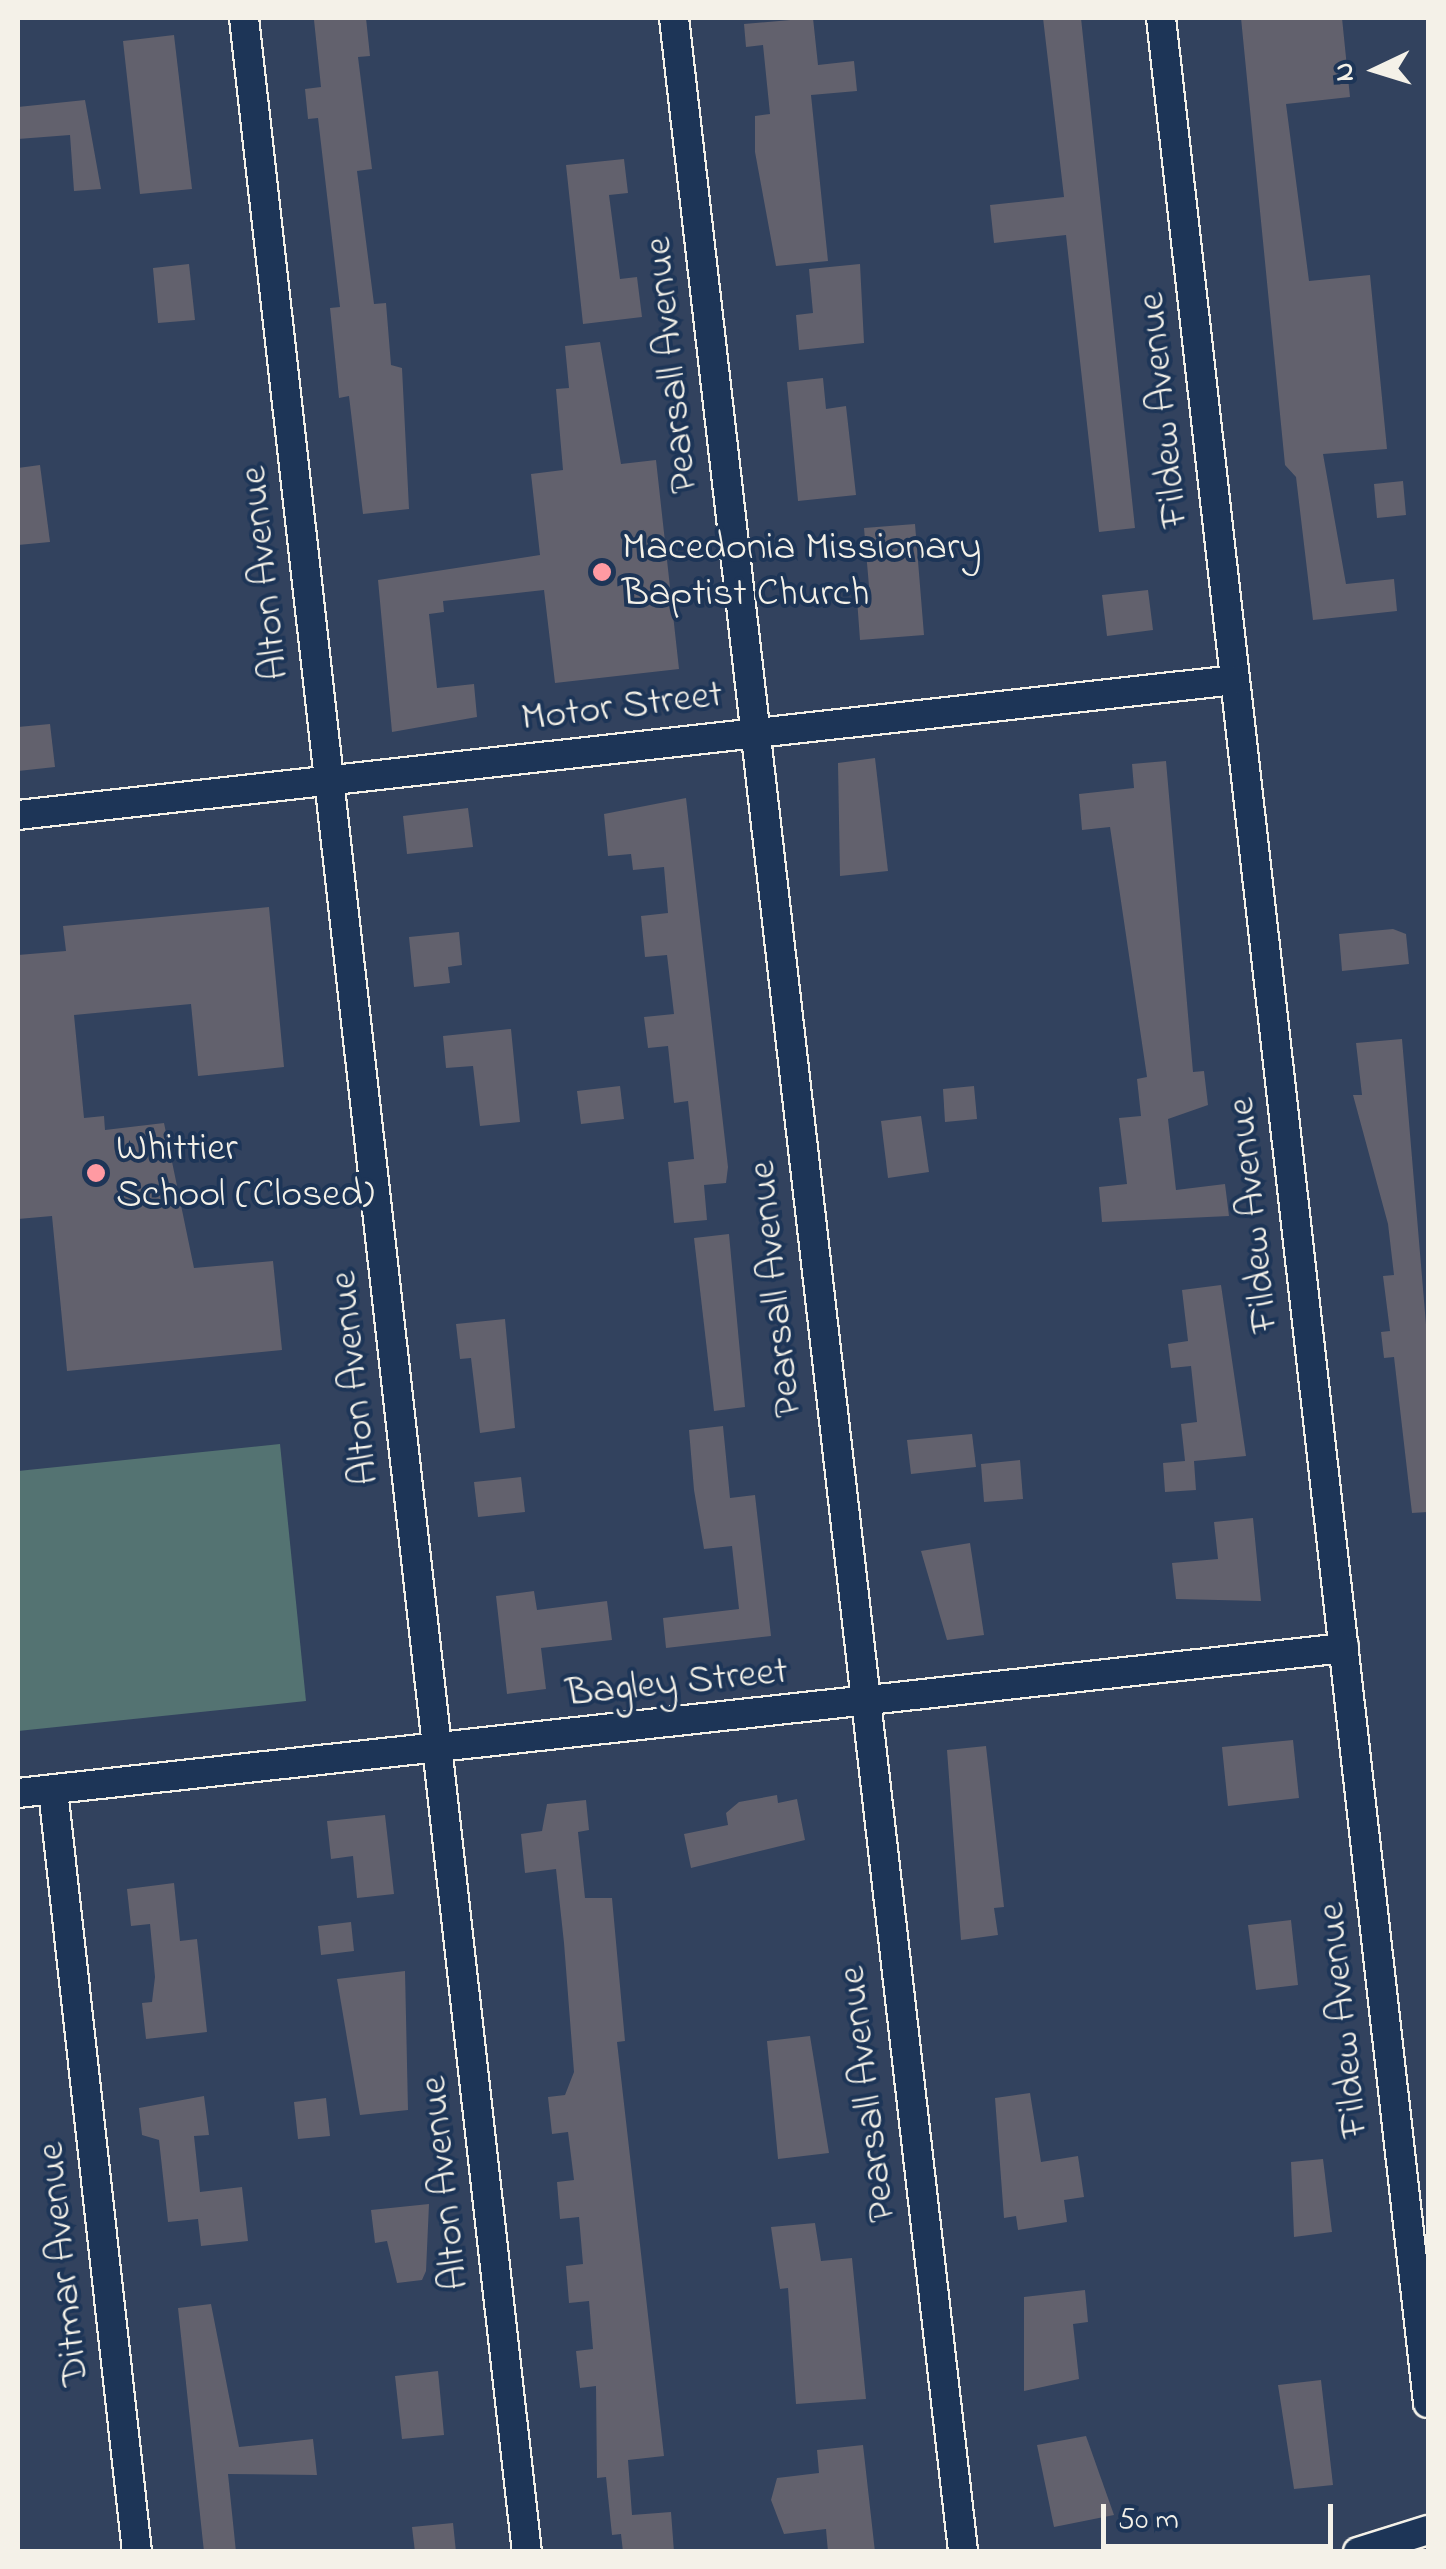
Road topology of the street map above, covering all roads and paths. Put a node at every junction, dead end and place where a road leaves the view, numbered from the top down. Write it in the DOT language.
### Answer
graph roads {
  1 [pos="244,18"];
  2 [pos="674,18"];
  3 [pos="1161,18"];
  4 [pos="1235,680"];
  5 [pos="755,733"];
  6 [pos="329,782"];
  7 [pos="18,815"];
  8 [pos="1344,1648"];
  9 [pos="864,1703"];
  10 [pos="437,1750"];
  11 [pos="53,1790"];
  12 [pos="18,1793"];
  13 [pos="1428,2403"];
  14 [pos="1428,2530"];
  15 [pos="137,2552"];
  16 [pos="527,2552"];
  17 [pos="963,2552"];
  18 [pos="1358,2552"];
  1 -- 6 [label="street, Alton Avenue"];
  2 -- 5 [label="street, Pearsall Avenue"];
  3 -- 4 [label="street, Fildew Avenue"];
  4 -- 5 [label="street, Motor Street"];
  4 -- 8 [label="street, Fildew Avenue"];
  5 -- 6 [label="street, Motor Street"];
  5 -- 9 [label="street, Pearsall Avenue"];
  6 -- 7 [label="street, Motor Street"];
  6 -- 10 [label="street, Alton Avenue"];
  8 -- 9 [label="street, Bagley Street"];
  8 -- 13 [label="street, Fildew Avenue"];
  9 -- 10 [label="street, Bagley Street"];
  9 -- 17 [label="street, Pearsall Avenue"];
  10 -- 11 [label="street, Bagley Street"];
  10 -- 16 [label="street, Alton Avenue"];
  11 -- 12 [label="street, Bagley Street"];
  11 -- 15 [label="street, Ditmar Avenue"];
  14 -- 18 [label="street"];
}
